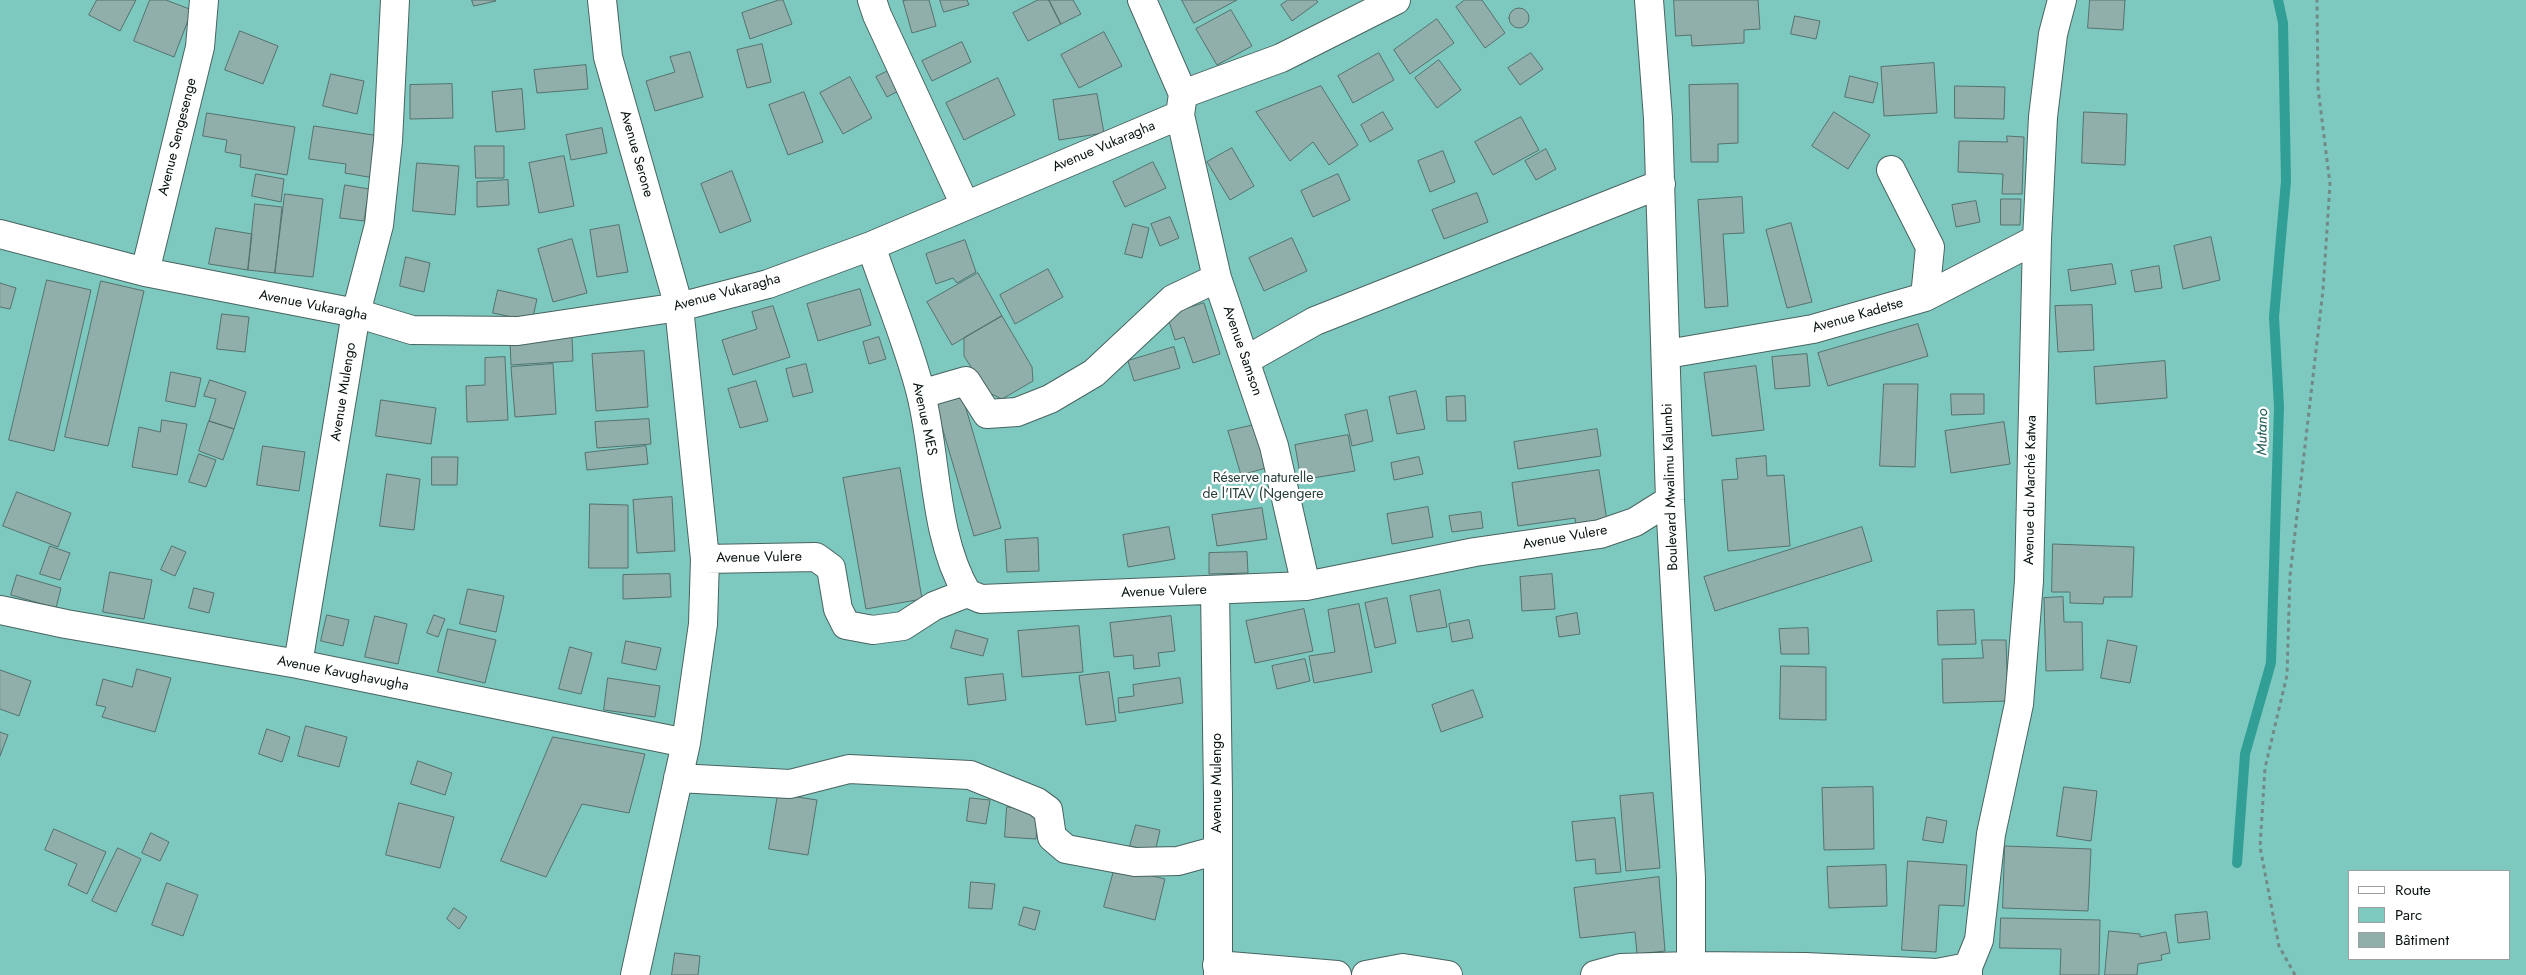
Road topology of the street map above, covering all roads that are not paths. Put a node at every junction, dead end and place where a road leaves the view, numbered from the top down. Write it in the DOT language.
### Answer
graph roads {
  1 [pos="204,0"];
  2 [pos="395,0"];
  3 [pos="602,0"];
  4 [pos="872,0"];
  5 [pos="1142,0"];
  6 [pos="1396,0"];
  7 [pos="1649,0"];
  8 [pos="2062,0"];
  9 [pos="1181,105"];
  10 [pos="1891,170"];
  11 [pos="1661,184"];
  12 [pos="965,205"];
  13 [pos="0,234"];
  14 [pos="2036,239"];
  15 [pos="871,246"];
  16 [pos="145,272"];
  17 [pos="1217,278"];
  18 [pos="1925,297"];
  19 [pos="679,307"];
  20 [pos="356,313"];
  21 [pos="1667,354"];
  22 [pos="1246,360"];
  23 [pos="921,394"];
  24 [pos="1670,500"];
  25 [pos="704,559"];
  26 [pos="1306,586"];
  27 [pos="1215,590"];
  28 [pos="967,593"];
  29 [pos="0,610"];
  30 [pos="298,664"];
  31 [pos="686,743"];
  32 [pos="678,778"];
  33 [pos="1218,850"];
  34 [pos="1217,970"];
  35 [pos="1691,970"];
  36 [pos="1968,971"];
  37 [pos="635,975"];
  38 [pos="1337,975"];
  39 [pos="1366,975"];
  40 [pos="1448,975"];
  41 [pos="1595,975"];
  1 -- 16 [label="street, Avenue Sengesenge"];
  2 -- 20 [label="street, Avenue Mulengo"];
  3 -- 19 [label="street, Avenue Serone"];
  4 -- 12 [label="street"];
  5 -- 9 [label="street, Avenue Samson"];
  6 -- 9 [label="street, Avenue Vukaragha"];
  7 -- 11 [label="street, Boulevard Mwalimu Kalumbi"];
  8 -- 14 [label="street, Avenue du Marché Katwa"];
  9 -- 12 [label="street, Avenue Vukaragha"];
  9 -- 17 [label="street, Avenue Samson"];
  10 -- 18 [label="street"];
  11 -- 21 [label="street, Boulevard Mwalimu Kalumbi"];
  11 -- 22 [label="street"];
  12 -- 15 [label="street, Avenue Vukaragha"];
  13 -- 16 [label="street, Avenue Vukaragha"];
  14 -- 18 [label="street, Avenue Kadetse"];
  14 -- 36 [label="street, Avenue du Marché Katwa"];
  15 -- 19 [label="street, Avenue Vukaragha"];
  15 -- 23 [label="street, Avenue MES"];
  16 -- 20 [label="street, Avenue Vukaragha"];
  17 -- 22 [label="street, Avenue Samson"];
  17 -- 23 [label="street"];
  18 -- 21 [label="street, Avenue Kadetse"];
  19 -- 20 [label="street, Avenue Vukaragha"];
  19 -- 25 [label="street, Avenue Serone"];
  20 -- 30 [label="street, Avenue Mulengo"];
  21 -- 24 [label="street, Boulevard Mwalimu Kalumbi"];
  22 -- 26 [label="street, Avenue Samson"];
  23 -- 28 [label="street, Avenue MES"];
  24 -- 26 [label="street, Avenue Vulere"];
  24 -- 35 [label="street, Boulevard Mwalimu Kalumbi"];
  25 -- 28 [label="street, Avenue Vulere"];
  25 -- 31 [label="street, Avenue Serone"];
  26 -- 27 [label="street, Avenue Vulere"];
  27 -- 28 [label="street, Avenue Vulere"];
  27 -- 33 [label="street, Avenue Mulengo"];
  29 -- 30 [label="street, Avenue Kavughavugha"];
  30 -- 31 [label="street, Avenue Kavughavugha"];
  31 -- 32 [label="street, Avenue Serone"];
  32 -- 33 [label="street"];
  32 -- 37 [label="street, Avenue Serone"];
  33 -- 34 [label="street, Avenue Mulengo"];
  34 -- 38 [label="street"];
  35 -- 36 [label="street"];
  35 -- 41 [label="street"];
  39 -- 40 [label="street"];
}
